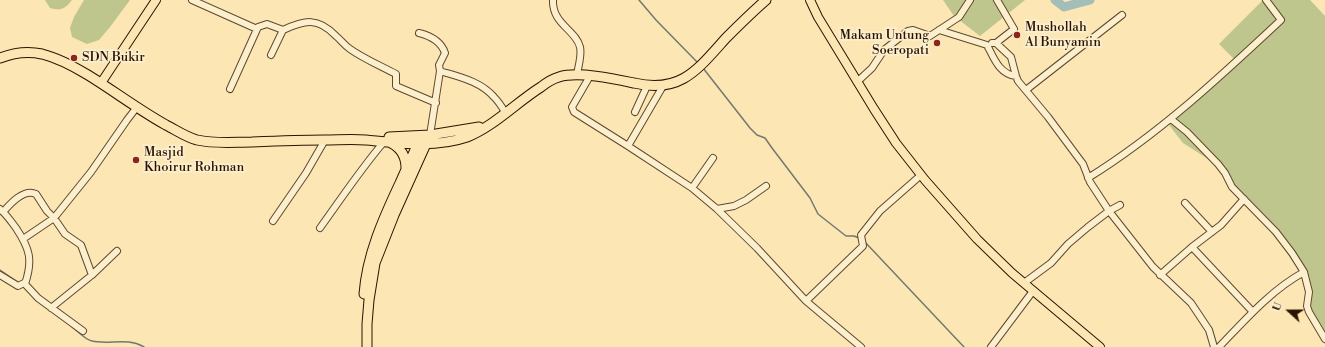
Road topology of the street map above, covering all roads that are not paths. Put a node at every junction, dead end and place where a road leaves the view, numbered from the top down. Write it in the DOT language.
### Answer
graph roads {
  1 [pos="156,0"];
  2 [pos="192,0"];
  3 [pos="553,0"];
  4 [pos="766,0"];
  5 [pos="804,0"];
  6 [pos="810,0"];
  7 [pos="970,0"];
  8 [pos="997,0"];
  9 [pos="1266,0"];
  10 [pos="1122,15"];
  11 [pos="818,17"];
  12 [pos="257,29"];
  13 [pos="283,30"];
  14 [pos="939,30"];
  15 [pos="419,33"];
  16 [pos="996,42"];
  17 [pos="987,45"];
  18 [pos="272,56"];
  19 [pos="0,58"];
  20 [pos="440,71"];
  21 [pos="577,75"];
  22 [pos="590,76"];
  23 [pos="1016,76"];
  24 [pos="857,82"];
  25 [pos="101,83"];
  26 [pos="647,86"];
  27 [pos="663,86"];
  28 [pos="230,89"];
  29 [pos="1026,90"];
  30 [pos="436,103"];
  31 [pos="137,107"];
  32 [pos="506,112"];
  33 [pos="635,112"];
  34 [pos="1171,119"];
  35 [pos="487,126"];
  36 [pos="325,140"];
  37 [pos="366,140"];
  38 [pos="424,140"];
  39 [pos="445,141"];
  40 [pos="387,143"];
  41 [pos="628,146"];
  42 [pos="713,158"];
  43 [pos="419,159"];
  44 [pos="406,169"];
  45 [pos="921,175"];
  46 [pos="1088,178"];
  47 [pos="766,186"];
  48 [pos="692,188"];
  49 [pos="1244,199"];
  50 [pos="1185,202"];
  51 [pos="1120,206"];
  52 [pos="717,209"];
  53 [pos="2,210"];
  54 [pos="1110,211"];
  55 [pos="54,218"];
  56 [pos="273,221"];
  57 [pos="320,228"];
  58 [pos="1212,232"];
  59 [pos="23,239"];
  60 [pos="1192,247"];
  61 [pos="117,251"];
  62 [pos="1304,272"];
  63 [pos="0,275"];
  64 [pos="92,275"];
  65 [pos="1160,275"];
  66 [pos="1024,283"];
  67 [pos="22,284"];
  68 [pos="1033,291"];
  69 [pos="806,301"];
  70 [pos="51,308"];
  71 [pos="1253,312"];
  72 [pos="83,331"];
  73 [pos="1325,339"];
  74 [pos="361,347"];
  75 [pos="367,347"];
  76 [pos="861,347"];
  77 [pos="991,347"];
  78 [pos="1100,347"];
  79 [pos="1214,347"];
  80 [pos="1219,347"];
  1 -- 25 [label="main road"];
  2 -- 12 [label="street"];
  3 -- 21 [label="street"];
  4 -- 27 [label="highway"];
  5 -- 11 [label="main road"];
  6 -- 11 [label="main road"];
  7 -- 14 [label="street"];
  8 -- 16 [label="street"];
  9 -- 34 [label="street"];
  10 -- 29 [label="street"];
  11 -- 24 [label="main road"];
  12 -- 13 [label="street"];
  12 -- 28 [label="street"];
  13 -- 18 [label="street"];
  13 -- 30 [label="street"];
  14 -- 17 [label="street"];
  14 -- 24 [label="street"];
  15 -- 20 [label="street"];
  16 -- 17 [label="street"];
  16 -- 23 [label="street"];
  17 -- 23 [label="street"];
  19 -- 25 [label="highway"];
  20 -- 30 [label="street"];
  20 -- 32 [label="street"];
  21 -- 22 [label="highway"];
  21 -- 32 [label="highway"];
  22 -- 26 [label="highway"];
  22 -- 41 [label="street"];
  23 -- 29 [label="street"];
  24 -- 45 [label="main road"];
  25 -- 31 [label="highway"];
  26 -- 27 [label="highway"];
  26 -- 33 [label="street"];
  27 -- 41 [label="street"];
  29 -- 46 [label="street"];
  30 -- 38 [label="street"];
  31 -- 36 [label="highway"];
  31 -- 55 [label="street"];
  32 -- 35 [label="highway"];
  34 -- 46 [label="street"];
  34 -- 49 [label="street"];
  35 -- 38 [label="highway"];
  35 -- 39 [label="highway"];
  36 -- 37 [label="highway"];
  36 -- 56 [label="street"];
  37 -- 38 [label="highway"];
  37 -- 40 [label="highway"];
  38 -- 39 [label="highway"];
  38 -- 40 [label="highway"];
  38 -- 43 [label="highway"];
  38 -- 44 [label="highway"];
  39 -- 43 [label="highway"];
  40 -- 44 [label="highway"];
  40 -- 57 [label="street"];
  41 -- 48 [label="street"];
  42 -- 48 [label="street"];
  43 -- 75 [label="highway"];
  44 -- 74 [label="highway"];
  45 -- 66 [label="main road"];
  45 -- 69 [label="street"];
  46 -- 54 [label="street"];
  47 -- 52 [label="street"];
  48 -- 52 [label="street"];
  49 -- 58 [label="street"];
  49 -- 62 [label="street"];
  50 -- 58 [label="street"];
  51 -- 54 [label="street"];
  52 -- 69 [label="street"];
  53 -- 55 [label="street"];
  53 -- 59 [label="street"];
  54 -- 65 [label="street"];
  54 -- 66 [label="street"];
  55 -- 59 [label="street"];
  55 -- 64 [label="street"];
  58 -- 60 [label="street"];
  59 -- 67 [label="street"];
  60 -- 65 [label="street"];
  60 -- 71 [label="street"];
  61 -- 64 [label="street"];
  62 -- 71 [label="street"];
  62 -- 73 [label="street"];
  63 -- 67 [label="street"];
  64 -- 70 [label="street"];
  65 -- 79 [label="street"];
  66 -- 68 [label="main road"];
  67 -- 70 [label="street"];
  68 -- 77 [label="street"];
  68 -- 78 [label="main road"];
  69 -- 76 [label="street"];
  70 -- 72 [label="street"];
  71 -- 80 [label="street"];
}
